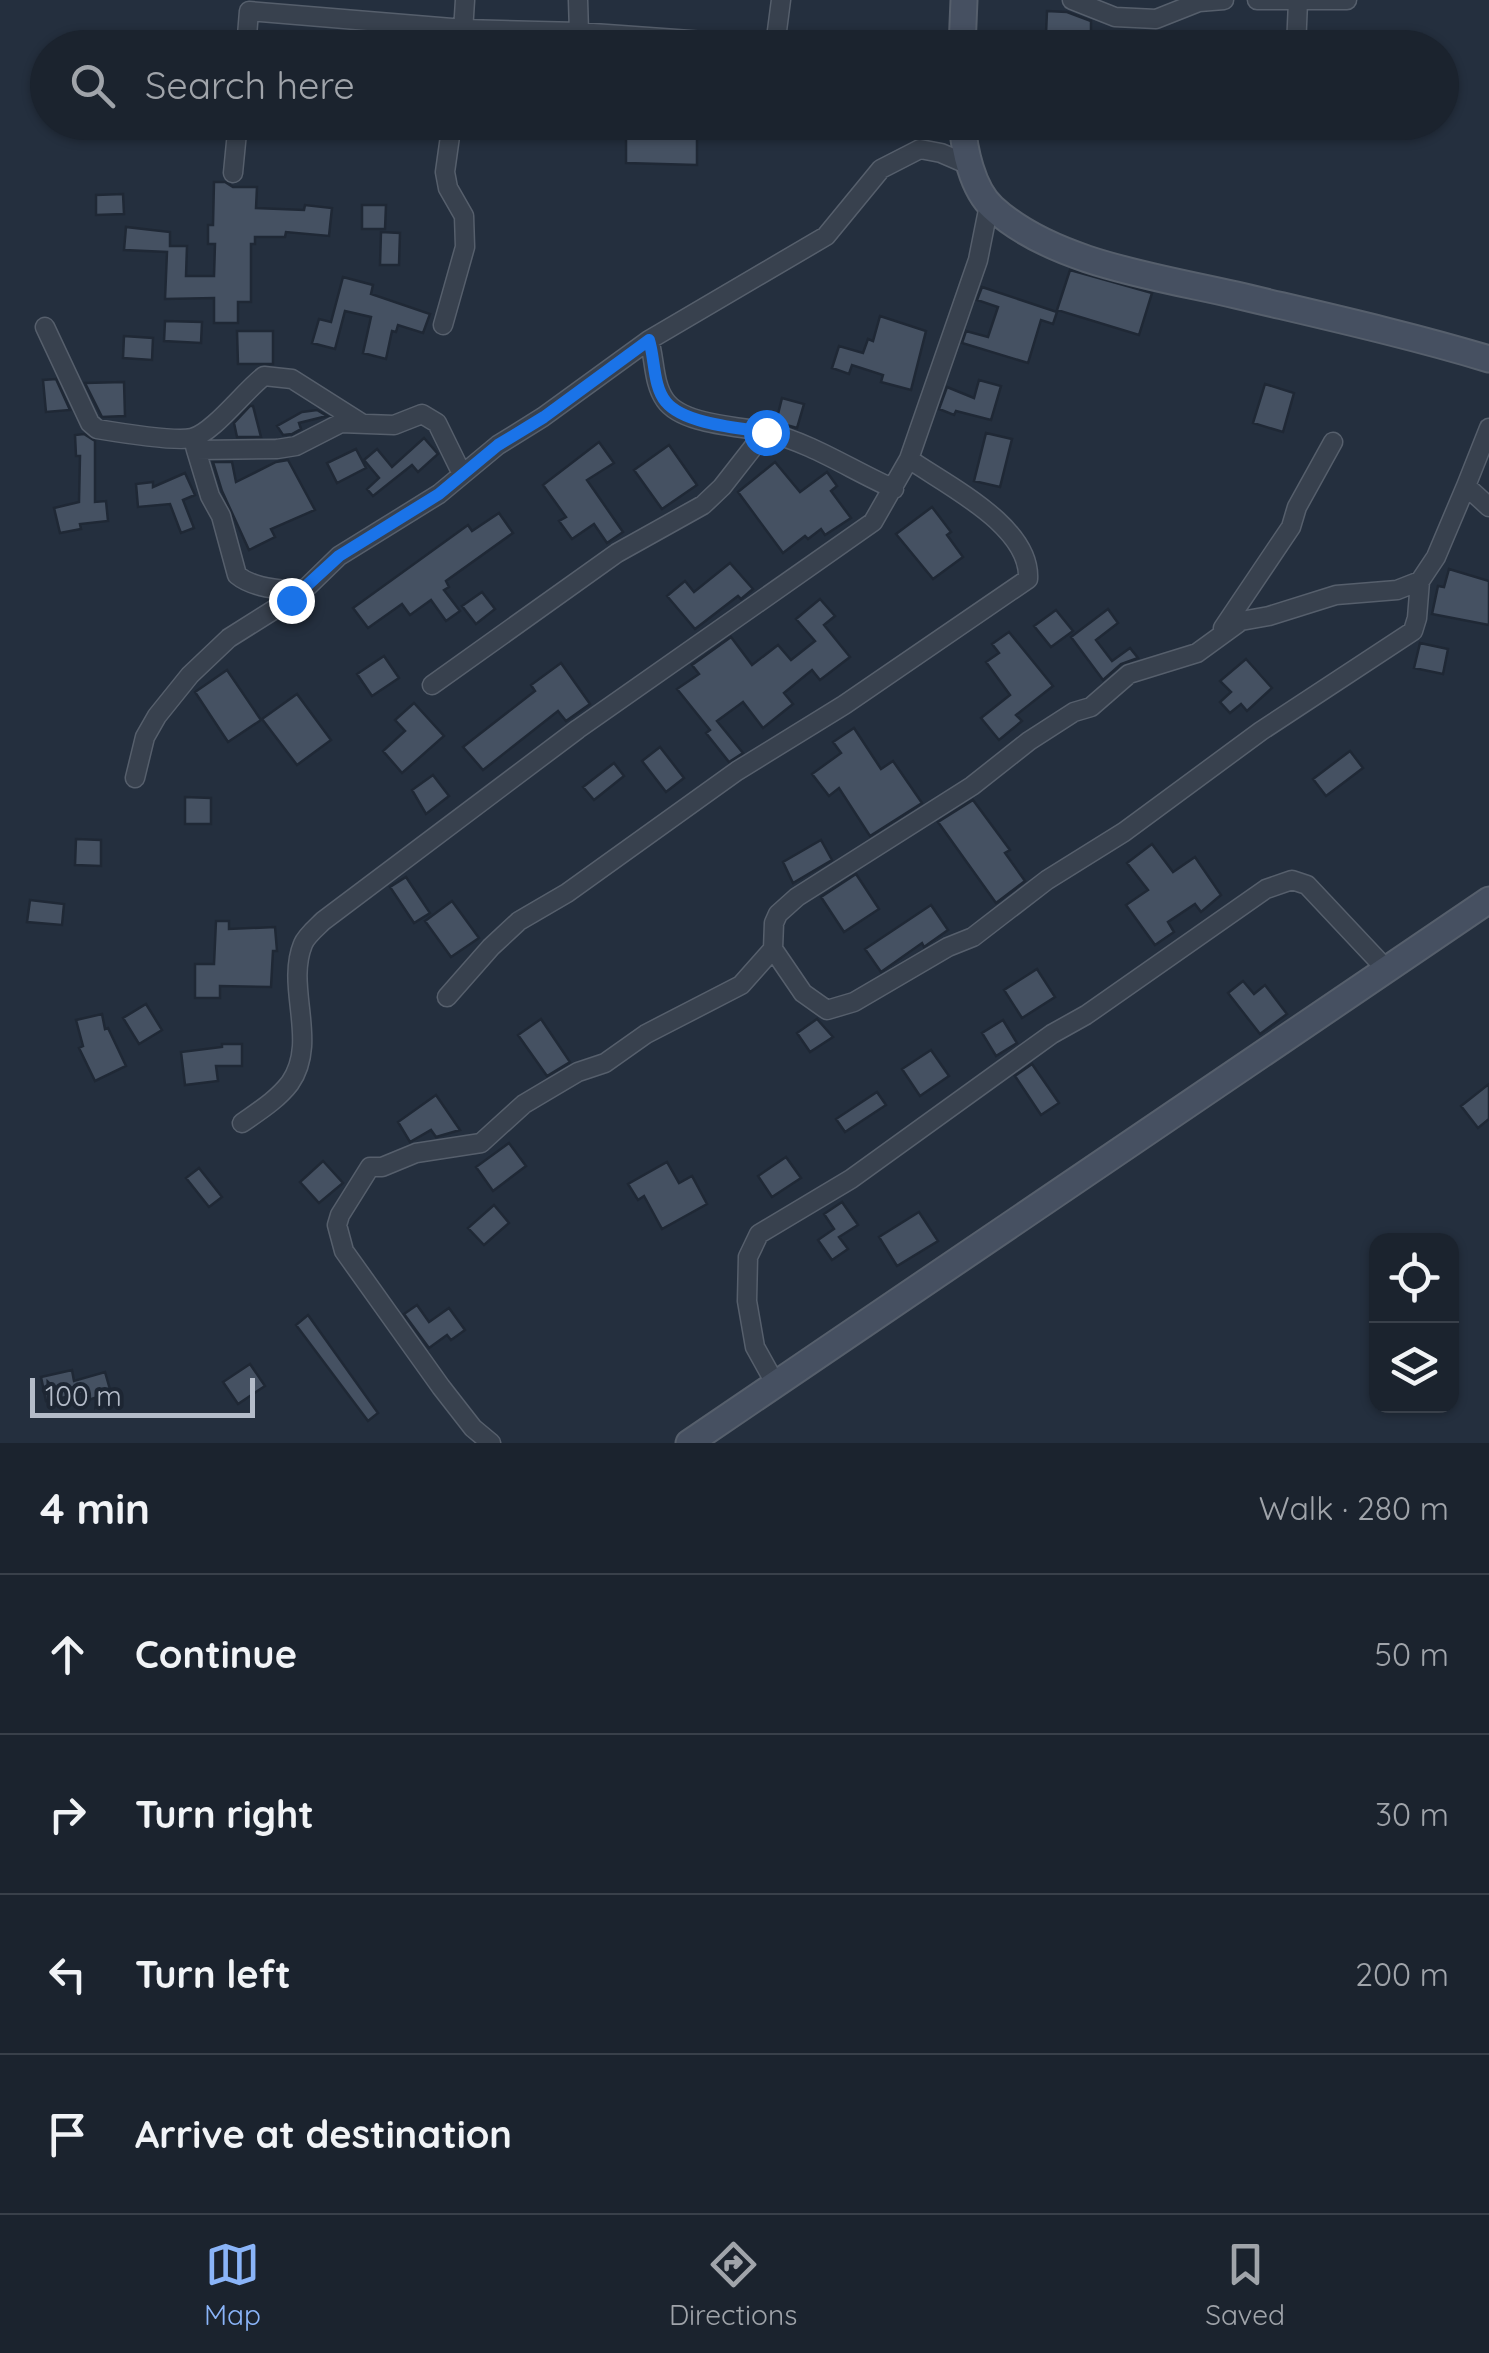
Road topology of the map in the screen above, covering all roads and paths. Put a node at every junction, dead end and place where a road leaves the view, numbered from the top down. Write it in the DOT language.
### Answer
graph roads {
  1 [pos="465,0"];
  2 [pos="578,0"];
  3 [pos="781,0"];
  4 [pos="964,0"];
  5 [pos="1072,0"];
  6 [pos="1224,0"];
  7 [pos="1257,0"];
  8 [pos="1346,0"];
  9 [pos="1298,1"];
  10 [pos="247,6"];
  11 [pos="353,10"];
  12 [pos="432,30"];
  13 [pos="463,30"];
  14 [pos="579,30"];
  15 [pos="778,30"];
  16 [pos="963,30"];
  17 [pos="1297,30"];
  18 [pos="236,140"];
  19 [pos="449,140"];
  20 [pos="965,140"];
  21 [pos="969,165"];
  22 [pos="233,173"];
  23 [pos="990,205"];
  24 [pos="444,325"];
  25 [pos="45,327"];
  26 [pos="649,340"];
  27 [pos="1489,359"];
  28 [pos="364,424"];
  29 [pos="1489,428"];
  30 [pos="766,432"];
  31 [pos="1333,442"];
  32 [pos="194,444"];
  33 [pos="909,459"];
  34 [pos="462,474"];
  35 [pos="1466,486"];
  36 [pos="894,489"];
  37 [pos="1489,506"];
  38 [pos="1420,581"];
  39 [pos="302,592"];
  40 [pos="1218,636"];
  41 [pos="432,685"];
  42 [pos="135,778"];
  43 [pos="1489,900"];
  44 [pos="773,949"];
  45 [pos="1386,969"];
  46 [pos="447,997"];
  47 [pos="242,1123"];
  48 [pos="775,1383"];
  49 [pos="491,1443"];
  50 [pos="689,1443"];
  1 -- 13 [label="street"];
  2 -- 14 [label="street"];
  3 -- 15 [label="street"];
  4 -- 16 [label="street"];
  5 -- 6 [label="street"];
  7 -- 9 [label="street"];
  8 -- 9 [label="street"];
  9 -- 17 [label="street"];
  10 -- 11 [label="street"];
  11 -- 12 [label="street"];
  18 -- 22 [label="street"];
  19 -- 24 [label="street"];
  20 -- 21 [label="street"];
  21 -- 23 [label="street"];
  21 -- 26 [label="street"];
  23 -- 27 [label="street"];
  23 -- 33 [label="street"];
  25 -- 32 [label="street"];
  26 -- 30 [label="street"];
  26 -- 34 [label="street"];
  28 -- 32 [label="street"];
  28 -- 32 [label="street"];
  28 -- 34 [label="street"];
  29 -- 35 [label="street"];
  30 -- 36 [label="street"];
  30 -- 41 [label="street"];
  31 -- 40 [label="street"];
  32 -- 39 [label="street"];
  33 -- 36 [label="street"];
  33 -- 46 [label="street"];
  34 -- 39 [label="street"];
  35 -- 37 [label="street"];
  35 -- 38 [label="street"];
  36 -- 47 [label="street"];
  38 -- 40 [label="street"];
  38 -- 44 [label="street"];
  39 -- 42 [label="street"];
  40 -- 44 [label="street"];
  43 -- 45 [label="street"];
  44 -- 49 [label="street"];
  45 -- 48 [label="street"];
  45 -- 48 [label="street"];
  48 -- 50 [label="street"];
}
